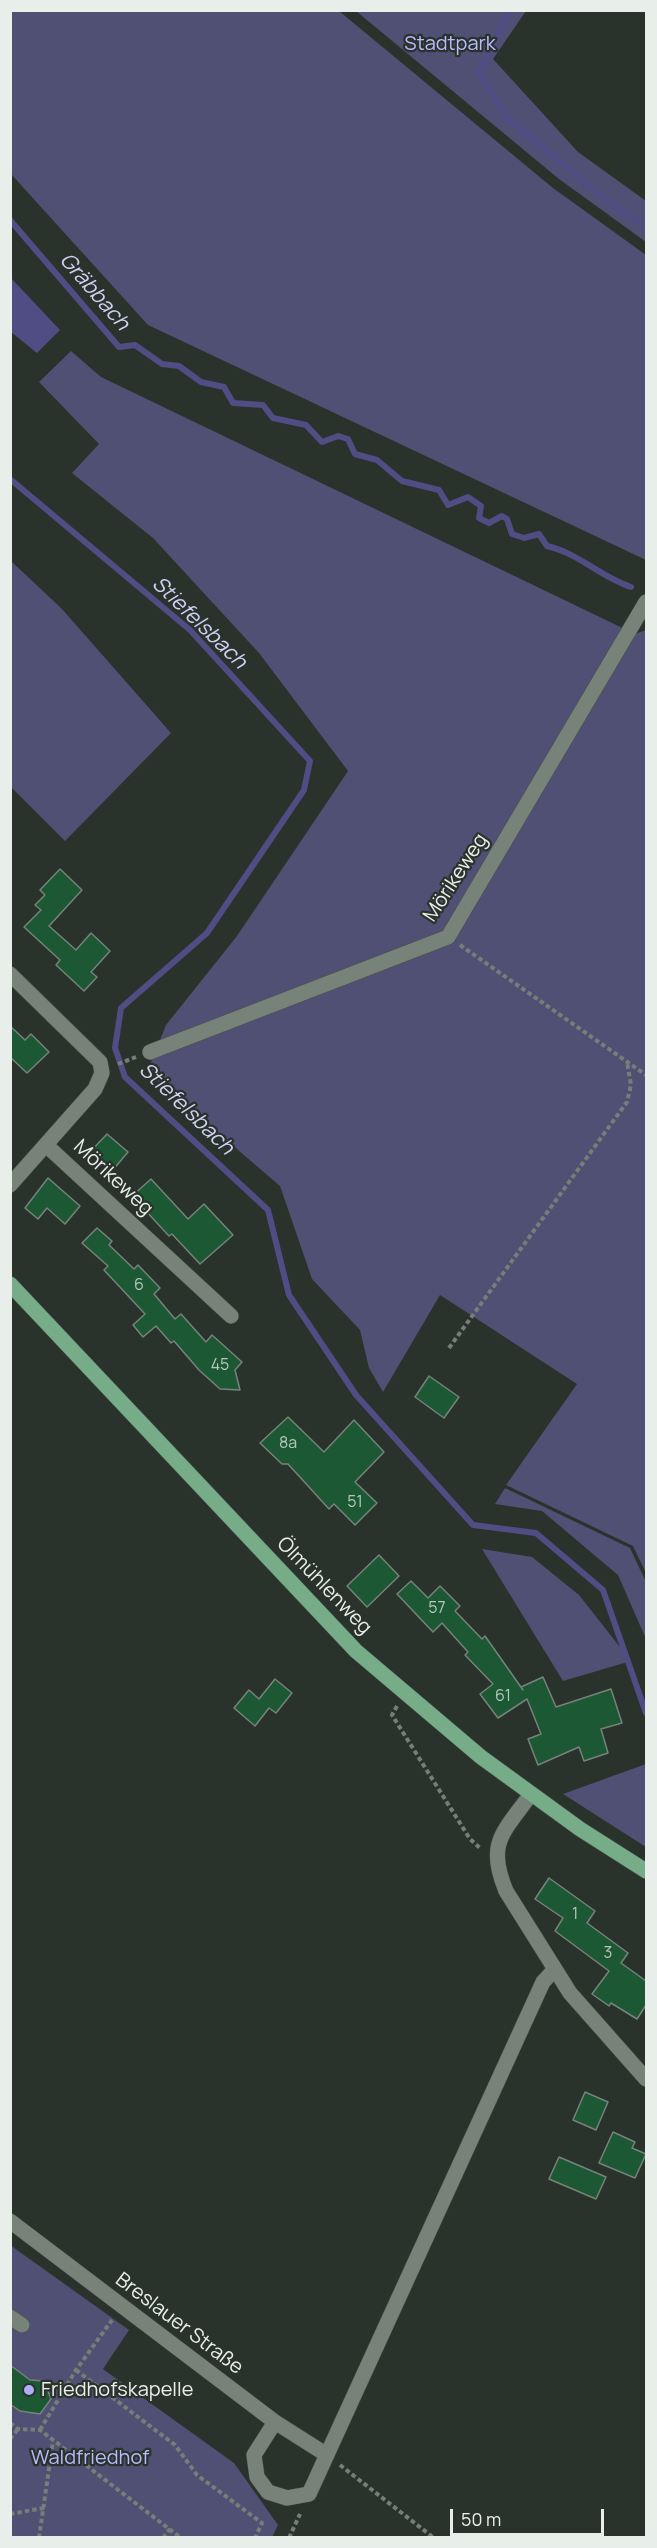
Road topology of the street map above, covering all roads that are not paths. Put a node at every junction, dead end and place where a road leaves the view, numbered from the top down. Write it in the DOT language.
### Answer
graph roads {
  1 [pos="646,602"];
  2 [pos="10,974"];
  3 [pos="150,1052"];
  4 [pos="46,1145"];
  5 [pos="10,1185"];
  6 [pos="10,1284"];
  7 [pos="231,1316"];
  8 [pos="531,1794"];
  9 [pos="646,1871"];
  10 [pos="554,1970"];
  11 [pos="646,2079"];
  12 [pos="10,2221"];
  13 [pos="275,2422"];
  14 [pos="327,2455"];
  1 -- 3 [label="street, Mörikeweg"];
  2 -- 4 [label="street, Mörikeweg"];
  4 -- 5 [label="street, Mörikeweg"];
  4 -- 7 [label="street, Mörikeweg"];
  6 -- 8 [label="main road, Ölmühlenweg"];
  8 -- 9 [label="main road, Ölmühlenweg"];
  8 -- 10 [label="street"];
  10 -- 11 [label="street"];
  10 -- 14 [label="street"];
  12 -- 13 [label="street, Breslauer Straße"];
  13 -- 14 [label="street, Breslauer Straße"];
  13 -- 14 [label="street"];
}
